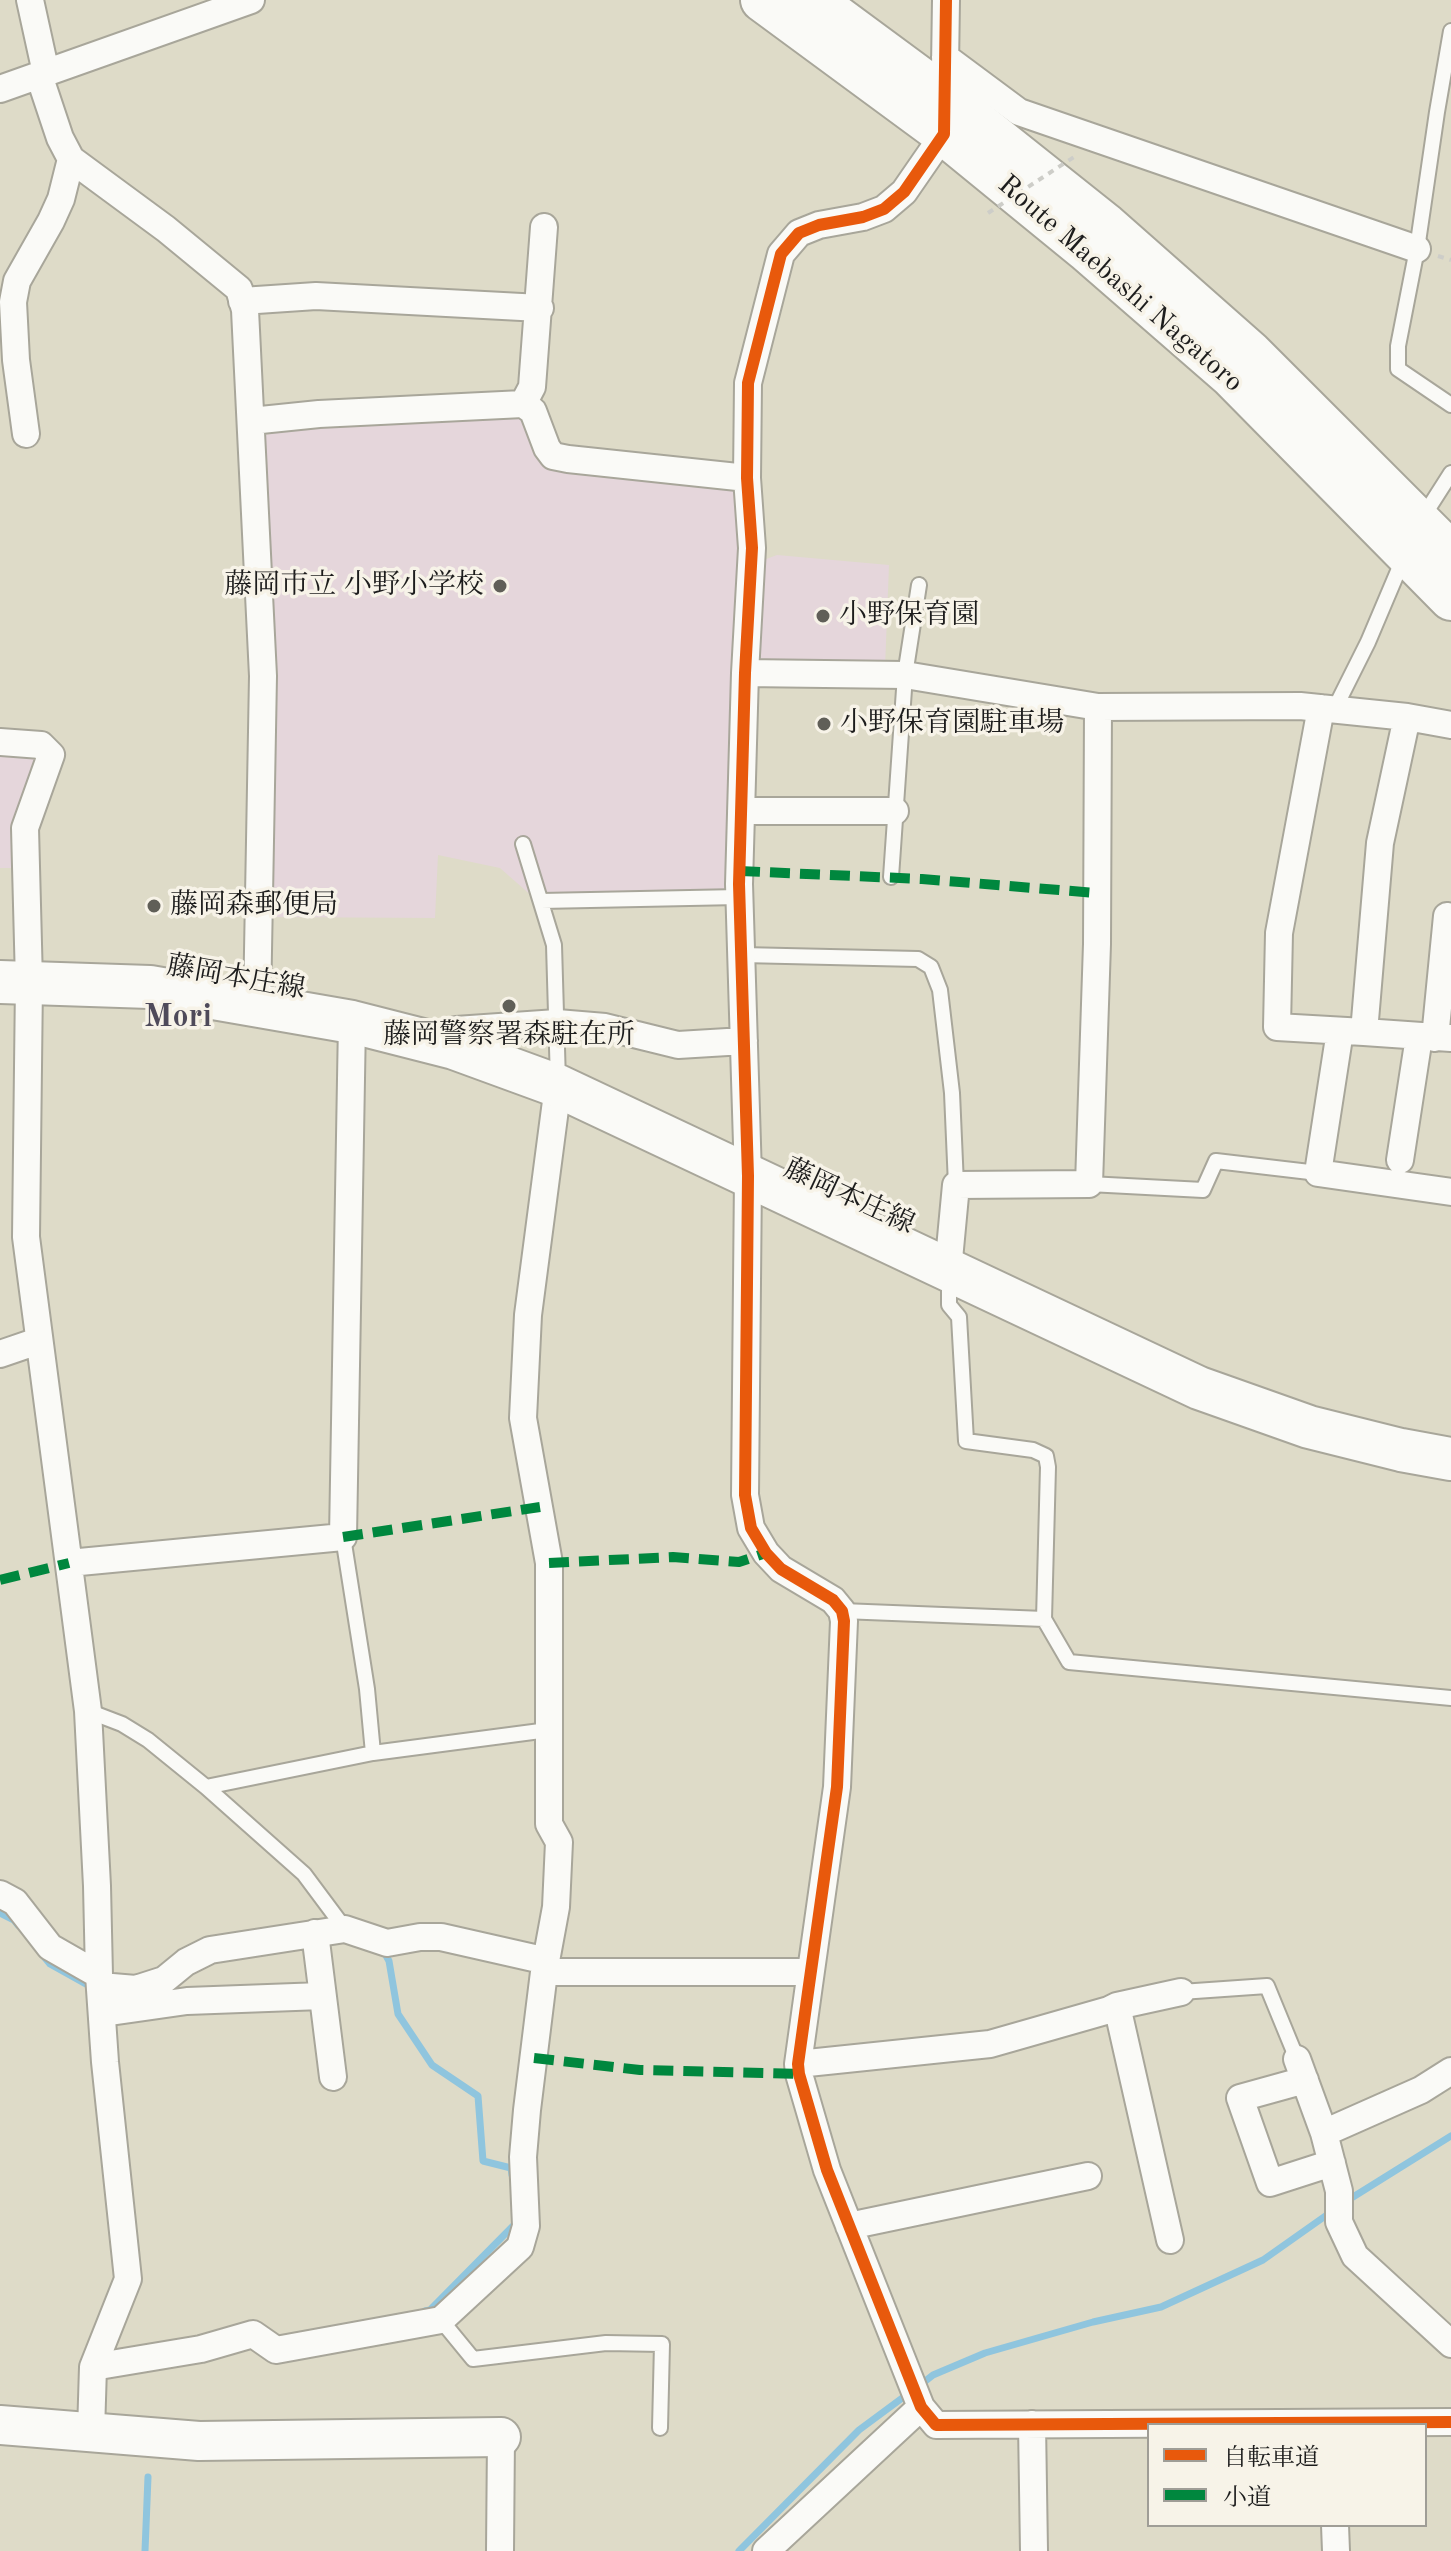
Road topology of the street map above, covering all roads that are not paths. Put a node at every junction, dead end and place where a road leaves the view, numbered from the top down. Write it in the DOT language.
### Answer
graph roads {
  1 [pos="30,0"];
  2 [pos="251,0"];
  3 [pos="762,0"];
  4 [pos="814,0"];
  5 [pos="946,0"];
  6 [pos="1451,31"];
  7 [pos="42,74"];
  8 [pos="0,89"];
  9 [pos="944,96"];
  10 [pos="1444,114"];
  11 [pos="71,159"];
  12 [pos="544,227"];
  13 [pos="1417,249"];
  14 [pos="242,301"];
  15 [pos="540,308"];
  16 [pos="523,404"];
  17 [pos="1451,405"];
  18 [pos="251,421"];
  19 [pos="26,434"];
  20 [pos="1451,473"];
  21 [pos="747,478"];
  22 [pos="1413,538"];
  23 [pos="1451,553"];
  24 [pos="919,585"];
  25 [pos="1451,599"];
  26 [pos="745,673"];
  27 [pos="905,675"];
  28 [pos="1098,707"];
  29 [pos="1328,709"];
  30 [pos="1407,717"];
  31 [pos="1451,725"];
  32 [pos="0,742"];
  33 [pos="741,811"];
  34 [pos="895,811"];
  35 [pos="523,844"];
  36 [pos="891,877"];
  37 [pos="739,897"];
  38 [pos="541,901"];
  39 [pos="1447,916"];
  40 [pos="742,955"];
  41 [pos="15,982"];
  42 [pos="257,1006"];
  43 [pos="352,1022"];
  44 [pos="557,1023"];
  45 [pos="1352,1031"];
  46 [pos="1435,1038"];
  47 [pos="744,1041"];
  48 [pos="447,1046"];
  49 [pos="558,1086"];
  50 [pos="1400,1160"];
  51 [pos="1318,1173"];
  52 [pos="748,1176"];
  53 [pos="1089,1184"];
  54 [pos="956,1185"];
  55 [pos="1451,1192"];
  56 [pos="948,1270"];
  57 [pos="38,1341"];
  58 [pos="0,1354"];
  59 [pos="1451,1459"];
  60 [pos="343,1537"];
  61 [pos="69,1563"];
  62 [pos="842,1611"];
  63 [pos="1044,1619"];
  64 [pos="1451,1698"];
  65 [pos="88,1711"];
  66 [pos="548,1730"];
  67 [pos="373,1753"];
  68 [pos="206,1787"];
  69 [pos="0,1894"];
  70 [pos="345,1929"];
  71 [pos="315,1933"];
  72 [pos="545,1966"];
  73 [pos="810,1972"];
  74 [pos="100,1981"];
  75 [pos="1181,1992"];
  76 [pos="322,1996"];
  77 [pos="1117,2006"];
  78 [pos="103,2013"];
  79 [pos="798,2064"];
  80 [pos="1301,2069"];
  81 [pos="1451,2071"];
  82 [pos="333,2077"];
  83 [pos="1324,2133"];
  84 [pos="1332,2163"];
  85 [pos="1088,2176"];
  86 [pos="849,2226"];
  87 [pos="1170,2240"];
  88 [pos="441,2320"];
  89 [pos="1451,2344"];
  90 [pos="93,2367"];
  91 [pos="921,2407"];
  92 [pos="1451,2422"];
  93 [pos="1391,2423"];
  94 [pos="1032,2424"];
  95 [pos="1147,2424"];
  96 [pos="0,2425"];
  97 [pos="660,2428"];
  98 [pos="91,2432"];
  99 [pos="501,2437"];
  100 [pos="1335,2527"];
  101 [pos="500,2551"];
  102 [pos="766,2551"];
  103 [pos="1034,2551"];
  104 [pos="1336,2551"];
  1 -- 7 [label="street"];
  2 -- 7 [label="street"];
  3 -- 9 [label="main road, Route Maebashi Nagatoro"];
  4 -- 9 [label="main road, Route Maebashi Nagatoro"];
  5 -- 9 [label="street"];
  6 -- 10 [label="lane"];
  7 -- 8 [label="street"];
  7 -- 11 [label="street"];
  9 -- 13 [label="street"];
  9 -- 21 [label="street"];
  9 -- 22 [label="main road, Route Maebashi Nagatoro"];
  10 -- 13 [label="lane"];
  11 -- 14 [label="street"];
  11 -- 19 [label="street"];
  12 -- 15 [label="street"];
  13 -- 17 [label="lane"];
  14 -- 15 [label="street"];
  14 -- 18 [label="street"];
  15 -- 16 [label="street"];
  16 -- 18 [label="street"];
  16 -- 21 [label="street"];
  18 -- 42 [label="street"];
  20 -- 22 [label="lane"];
  21 -- 26 [label="street"];
  22 -- 23 [label="main road, Route Maebashi Nagatoro"];
  22 -- 25 [label="main road, Route Maebashi Nagatoro"];
  22 -- 29 [label="lane"];
  24 -- 27 [label="lane"];
  26 -- 27 [label="street"];
  26 -- 33 [label="street"];
  27 -- 28 [label="street"];
  27 -- 34 [label="lane"];
  28 -- 29 [label="street"];
  28 -- 53 [label="street"];
  29 -- 30 [label="street"];
  29 -- 45 [label="street"];
  30 -- 31 [label="street"];
  30 -- 45 [label="street"];
  32 -- 41 [label="street"];
  33 -- 34 [label="street"];
  33 -- 37 [label="street"];
  34 -- 36 [label="lane"];
  35 -- 38 [label="lane"];
  37 -- 38 [label="lane"];
  37 -- 40 [label="street"];
  38 -- 44 [label="lane"];
  39 -- 46 [label="street"];
  40 -- 47 [label="street"];
  40 -- 54 [label="lane"];
  41 -- 42 [label="main road, 藤岡本庄線"];
  41 -- 57 [label="street"];
  42 -- 43 [label="main road, 藤岡本庄線"];
  43 -- 48 [label="main road, 藤岡本庄線"];
  43 -- 60 [label="street"];
  44 -- 47 [label="street"];
  44 -- 48 [label="street"];
  44 -- 49 [label="lane"];
  45 -- 46 [label="street"];
  45 -- 51 [label="street"];
  46 -- 50 [label="street"];
  47 -- 52 [label="street"];
  48 -- 49 [label="main road, 藤岡本庄線"];
  49 -- 52 [label="main road, 藤岡本庄線"];
  49 -- 66 [label="street"];
  51 -- 53 [label="lane"];
  51 -- 55 [label="street"];
  52 -- 56 [label="main road, 藤岡本庄線"];
  52 -- 62 [label="street"];
  53 -- 54 [label="street"];
  54 -- 56 [label="street"];
  56 -- 59 [label="main road, 藤岡本庄線"];
  56 -- 63 [label="lane"];
  57 -- 58 [label="street"];
  57 -- 61 [label="street"];
  60 -- 61 [label="street"];
  60 -- 67 [label="lane"];
  61 -- 65 [label="street"];
  62 -- 63 [label="lane"];
  62 -- 73 [label="street"];
  63 -- 64 [label="lane"];
  65 -- 68 [label="lane"];
  65 -- 74 [label="street"];
  66 -- 67 [label="lane"];
  66 -- 72 [label="street"];
  67 -- 68 [label="lane"];
  68 -- 70 [label="lane"];
  69 -- 74 [label="street"];
  70 -- 71 [label="street"];
  70 -- 72 [label="street"];
  71 -- 74 [label="street"];
  71 -- 76 [label="street"];
  72 -- 73 [label="street"];
  72 -- 88 [label="street"];
  73 -- 79 [label="street"];
  74 -- 78 [label="street"];
  75 -- 77 [label="street"];
  75 -- 80 [label="lane"];
  76 -- 78 [label="street"];
  76 -- 82 [label="street"];
  77 -- 79 [label="street"];
  77 -- 87 [label="street"];
  78 -- 90 [label="street"];
  79 -- 86 [label="street"];
  80 -- 83 [label="street"];
  80 -- 84 [label="street"];
  81 -- 83 [label="street"];
  83 -- 84 [label="street"];
  84 -- 89 [label="street"];
  85 -- 86 [label="street"];
  86 -- 91 [label="street"];
  88 -- 90 [label="street"];
  88 -- 97 [label="lane"];
  90 -- 98 [label="street"];
  91 -- 94 [label="street"];
  91 -- 102 [label="street"];
  92 -- 93 [label="street"];
  94 -- 95 [label="street"];
  94 -- 103 [label="street"];
  96 -- 98 [label="street"];
  98 -- 99 [label="street"];
  99 -- 101 [label="street"];
  100 -- 104 [label="street"];
}
